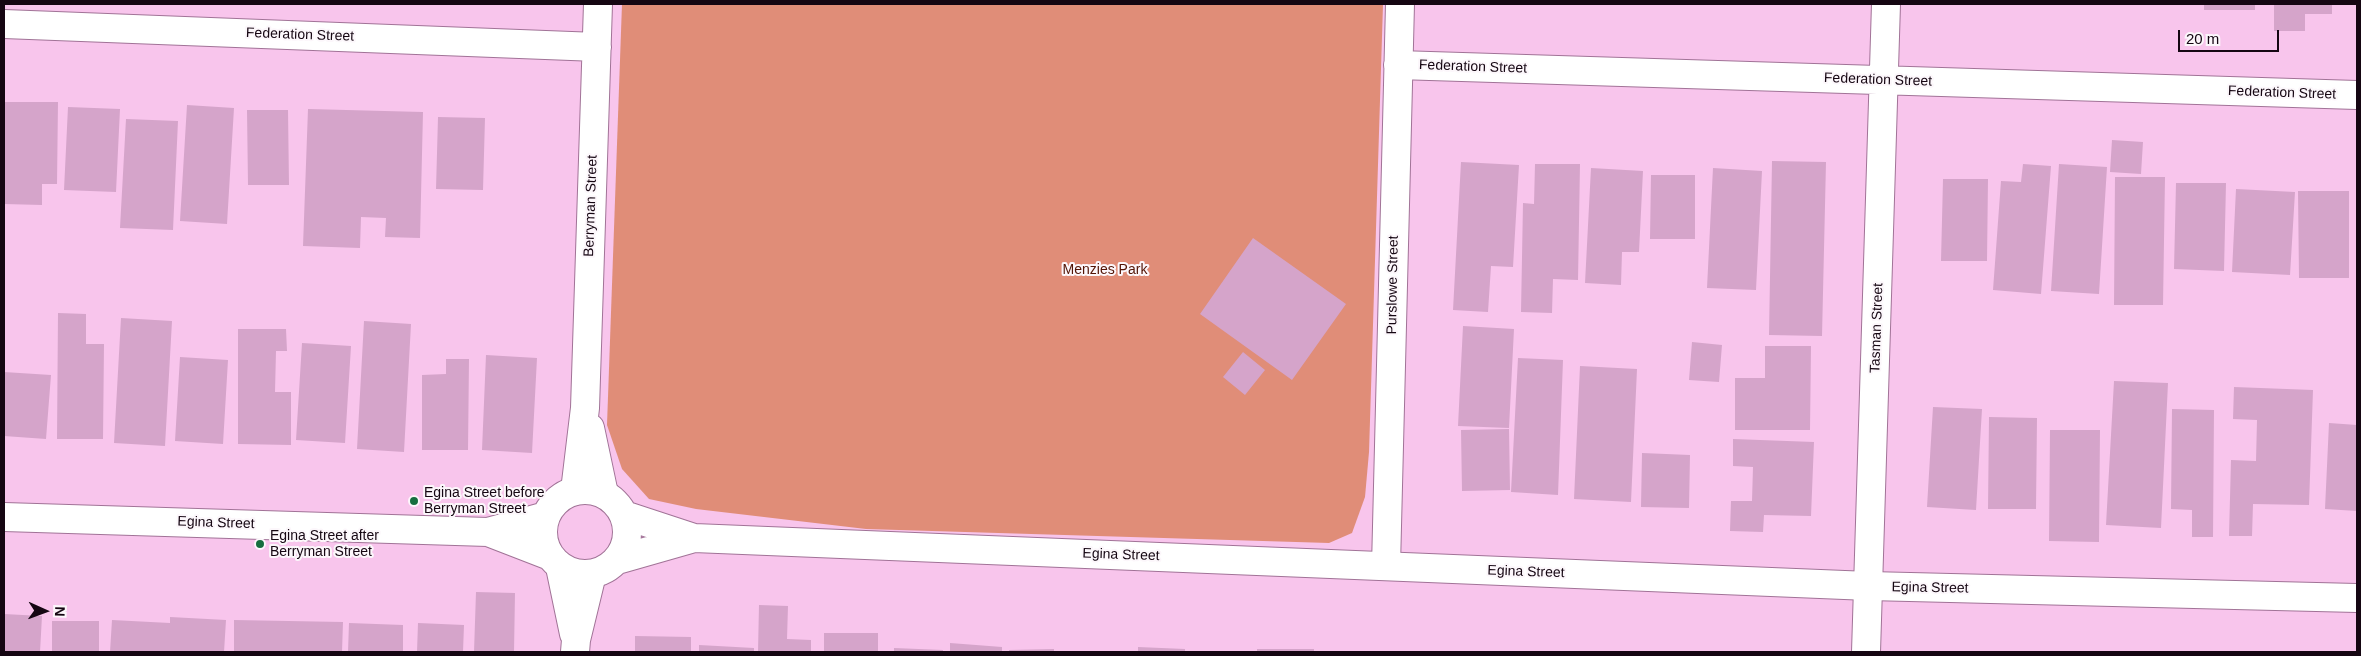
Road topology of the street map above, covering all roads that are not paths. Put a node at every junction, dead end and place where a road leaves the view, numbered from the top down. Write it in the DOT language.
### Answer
graph roads {
  1 [pos="598,4"];
  2 [pos="1400,4"];
  3 [pos="1886,4"];
  4 [pos="4,24"];
  5 [pos="596,47"];
  6 [pos="1398,65"];
  7 [pos="1884,80"];
  8 [pos="2357,95"];
  9 [pos="585,408"];
  10 [pos="575,491"];
  11 [pos="604,494"];
  12 [pos="624,515"];
  13 [pos="546,516"];
  14 [pos="4,517"];
  15 [pos="488,532"];
  16 [pos="694,538"];
  17 [pos="617,560"];
  18 [pos="555,561"];
  19 [pos="1386,566"];
  20 [pos="592,574"];
  21 [pos="1869,586"];
  22 [pos="2357,598"];
  23 [pos="576,646"];
  24 [pos="1866,652"];
  1 -- 5 [label="street, Berryman Street"];
  2 -- 6 [label="street, Purslowe Street"];
  3 -- 7 [label="street, Tasman Street"];
  4 -- 5 [label="street, Federation Street"];
  5 -- 9 [label="street, Berryman Street"];
  6 -- 7 [label="street, Federation Street"];
  6 -- 19 [label="street, Purslowe Street"];
  7 -- 8 [label="street, Federation Street"];
  7 -- 21 [label="street, Tasman Street"];
  9 -- 10 [label="street, Berryman Street"];
  9 -- 11 [label="street, Berryman Street"];
  10 -- 11 [label="street"];
  10 -- 13 [label="street"];
  11 -- 12 [label="street"];
  12 -- 16 [label="street, Egina Street"];
  12 -- 17 [label="street"];
  13 -- 15 [label="street, Egina Street"];
  13 -- 18 [label="street"];
  14 -- 15 [label="street, Egina Street"];
  15 -- 18 [label="street, Egina Street"];
  16 -- 17 [label="street, Egina Street"];
  16 -- 19 [label="street, Egina Street"];
  17 -- 20 [label="street"];
  18 -- 20 [label="street"];
  18 -- 23 [label="street"];
  19 -- 21 [label="street, Egina Street"];
  20 -- 23 [label="street"];
  21 -- 22 [label="street, Egina Street"];
  21 -- 24 [label="street, Tasman Street"];
}
